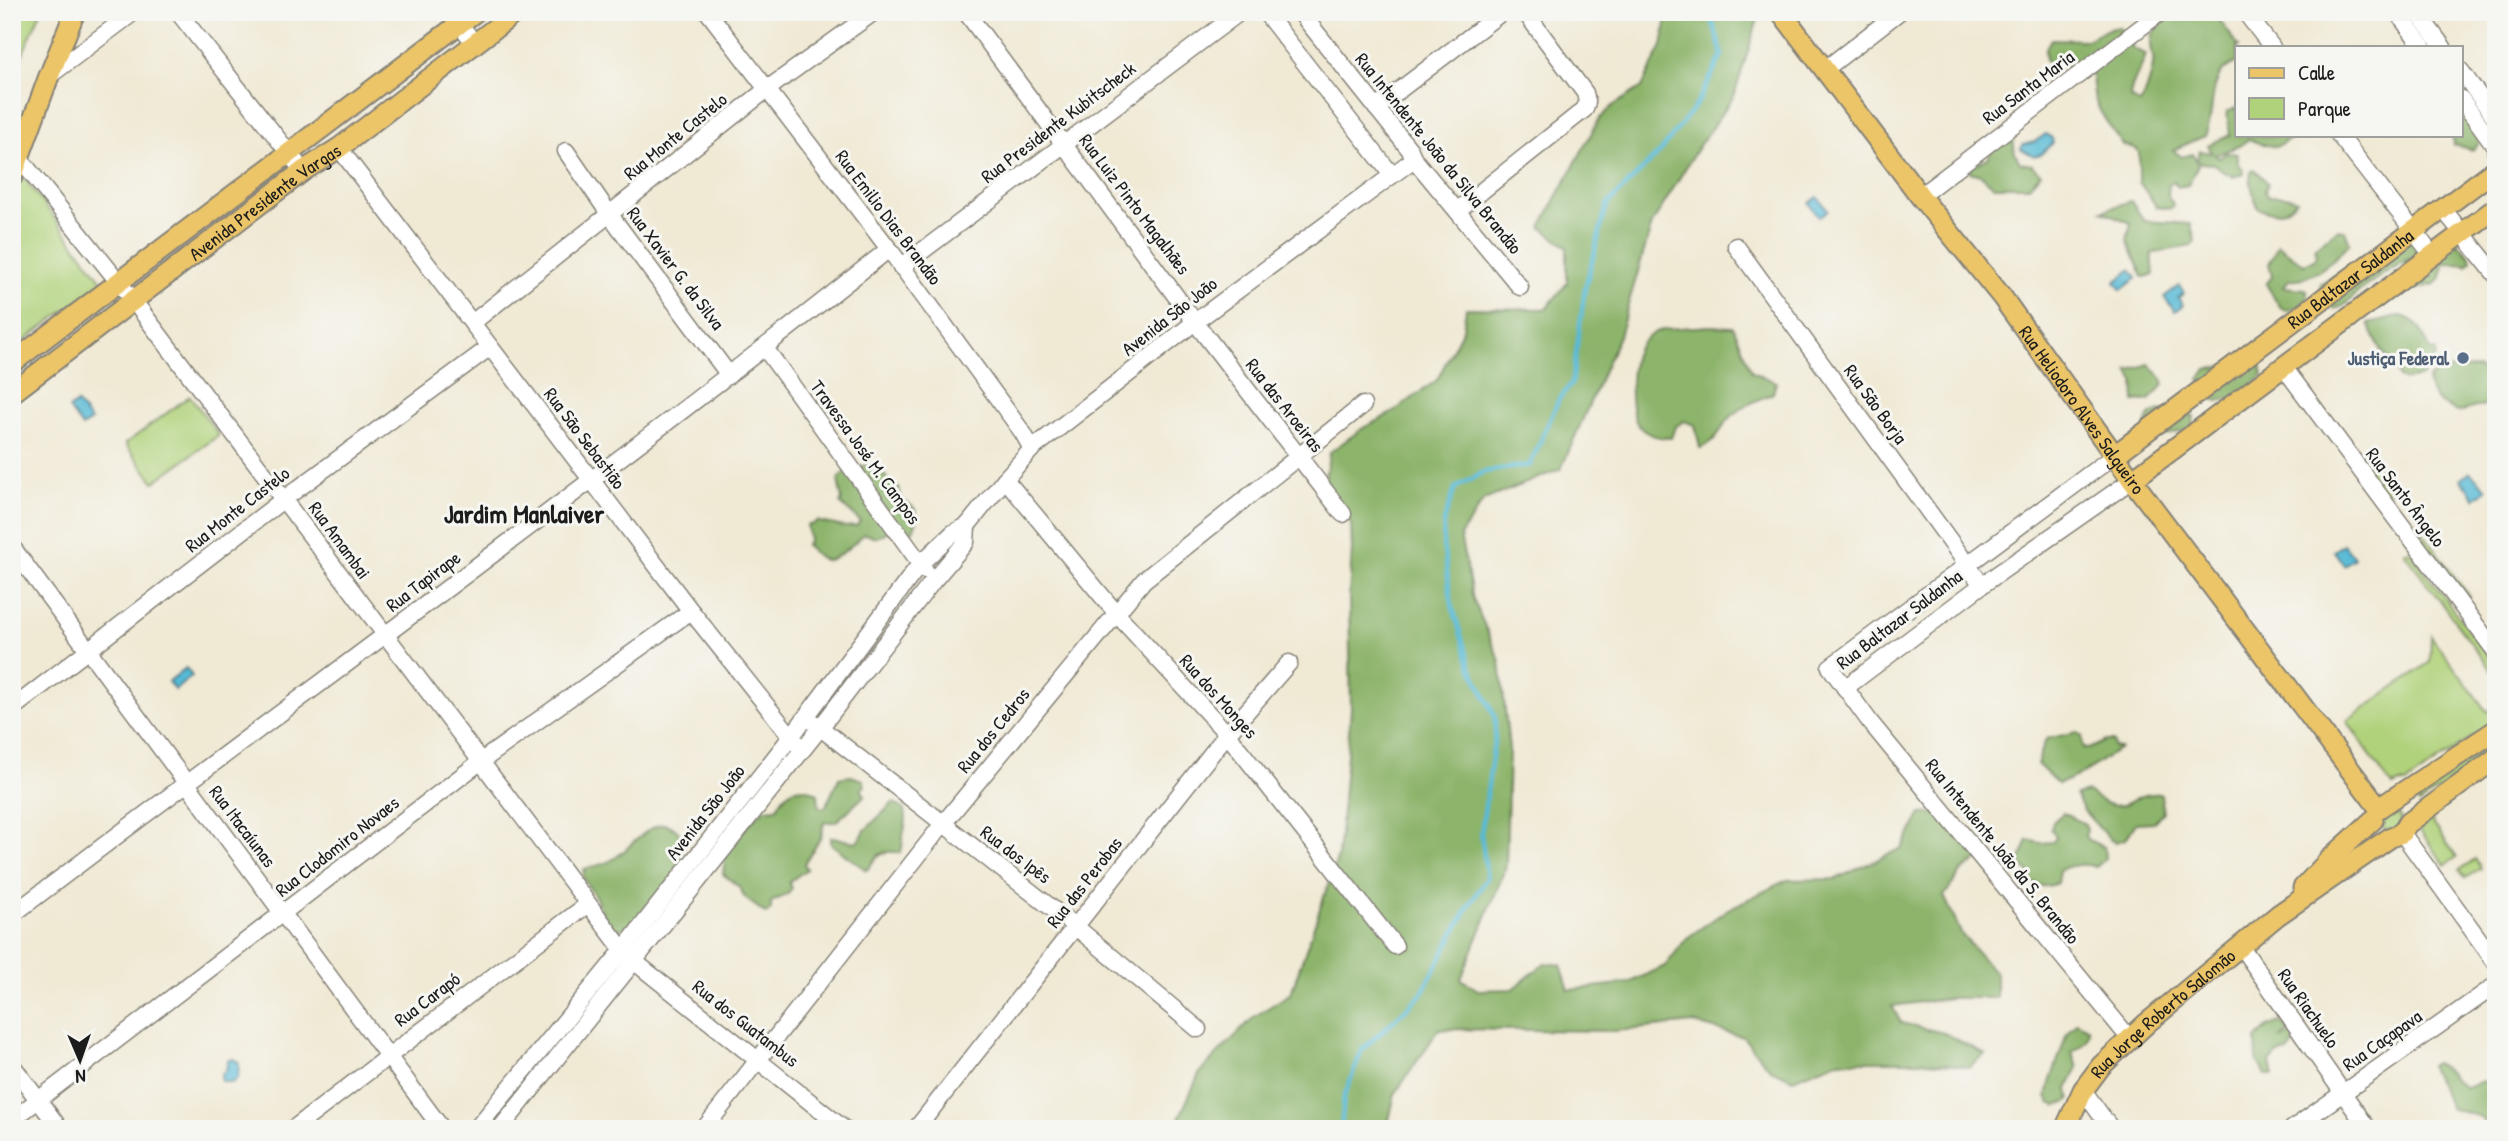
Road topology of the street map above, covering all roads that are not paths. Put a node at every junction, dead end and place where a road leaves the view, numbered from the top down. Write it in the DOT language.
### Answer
graph roads {
  1 [pos="75,12"];
  2 [pos="134,12"];
  3 [pos="178,12"];
  4 [pos="516,12"];
  5 [pos="708,12"];
  6 [pos="874,12"];
  7 [pos="965,12"];
  8 [pos="1240,12"];
  9 [pos="1300,12"];
  10 [pos="1502,12"];
  11 [pos="1525,12"];
  12 [pos="1781,12"];
  13 [pos="1899,12"];
  14 [pos="2161,12"];
  15 [pos="2245,12"];
  16 [pos="2397,12"];
  17 [pos="2417,12"];
  18 [pos="1263,13"];
  19 [pos="462,16"];
  20 [pos="474,43"];
  21 [pos="2271,46"];
  22 [pos="2422,46"];
  23 [pos="2442,46"];
  24 [pos="1824,70"];
  25 [pos="2462,72"];
  26 [pos="49,76"];
  27 [pos="766,90"];
  28 [pos="2462,100"];
  29 [pos="1376,108"];
  30 [pos="2496,119"];
  31 [pos="2340,136"];
  32 [pos="1064,144"];
  33 [pos="339,148"];
  34 [pos="566,151"];
  35 [pos="290,153"];
  36 [pos="2496,153"];
  37 [pos="1414,159"];
  38 [pos="16,168"];
  39 [pos="2496,169"];
  40 [pos="303,172"];
  41 [pos="1392,175"];
  42 [pos="1920,196"];
  43 [pos="2496,208"];
  44 [pos="2443,209"];
  45 [pos="1458,210"];
  46 [pos="610,215"];
  47 [pos="2412,231"];
  48 [pos="2464,232"];
  49 [pos="1736,246"];
  50 [pos="889,249"];
  51 [pos="2433,256"];
  52 [pos="901,267"];
  53 [pos="2496,275"];
  54 [pos="118,281"];
  55 [pos="1520,287"];
  56 [pos="133,300"];
  57 [pos="1195,322"];
  58 [pos="472,323"];
  59 [pos="490,347"];
  60 [pos="765,348"];
  61 [pos="12,363"];
  62 [pos="2283,366"];
  63 [pos="729,375"];
  64 [pos="12,393"];
  65 [pos="1363,405"];
  66 [pos="1032,449"];
  67 [pos="2115,455"];
  68 [pos="1298,457"];
  69 [pos="590,479"];
  70 [pos="1005,479"];
  71 [pos="2132,480"];
  72 [pos="284,499"];
  73 [pos="1343,514"];
  74 [pos="967,526"];
  75 [pos="12,547"];
  76 [pos="920,564"];
  77 [pos="1968,566"];
  78 [pos="933,581"];
  79 [pos="1982,585"];
  80 [pos="691,611"];
  81 [pos="1116,614"];
  82 [pos="385,637"];
  83 [pos="88,651"];
  84 [pos="2496,652"];
  85 [pos="1289,663"];
  86 [pos="1845,688"];
  87 [pos="13,708"];
  88 [pos="806,716"];
  89 [pos="820,728"];
  90 [pos="2496,730"];
  91 [pos="1227,734"];
  92 [pos="796,743"];
  93 [pos="2496,758"];
  94 [pos="480,762"];
  95 [pos="186,783"];
  96 [pos="2380,810"];
  97 [pos="942,825"];
  98 [pos="2400,831"];
  99 [pos="588,904"];
  100 [pos="282,914"];
  101 [pos="12,915"];
  102 [pos="2278,915"];
  103 [pos="1076,927"];
  104 [pos="1395,946"];
  105 [pos="2240,946"];
  106 [pos="623,950"];
  107 [pos="635,962"];
  108 [pos="2496,963"];
  109 [pos="2496,985"];
  110 [pos="1198,1030"];
  111 [pos="2130,1039"];
  112 [pos="538,1052"];
  113 [pos="387,1055"];
  114 [pos="758,1059"];
  115 [pos="554,1063"];
  116 [pos="12,1065"];
  117 [pos="2083,1090"];
  118 [pos="2343,1093"];
  119 [pos="38,1100"];
  120 [pos="12,1120"];
  121 [pos="60,1129"];
  122 [pos="293,1129"];
  123 [pos="442,1129"];
  124 [pos="476,1129"];
  125 [pos="500,1129"];
  126 [pos="704,1129"];
  127 [pos="844,1129"];
  128 [pos="916,1129"];
  129 [pos="2066,1129"];
  130 [pos="2112,1129"];
  131 [pos="2292,1129"];
  132 [pos="2368,1129"];
  1 -- 26 [label="main road"];
  2 -- 26 [label="street"];
  3 -- 35 [label="street"];
  4 -- 20 [label="main road, Avenida Presidente Vargas"];
  5 -- 27 [label="street, Rua Emilio Dias Brandão"];
  6 -- 27 [label="street, Rua Monte Castelo"];
  7 -- 32 [label="street, Rua Luiz Pinto Magalhães"];
  8 -- 32 [label="street, Rua Presidente Kubitscheck"];
  9 -- 29 [label="street, Rua Intendente João da Silva Brandão"];
  10 -- 29 [label="street"];
  11 -- 45 [label="street"];
  12 -- 24 [label="main road, Rua Heliodoro Alves Salgueiro"];
  13 -- 24 [label="street"];
  14 -- 42 [label="street, Rua Santa Maria"];
  15 -- 21 [label="street"];
  16 -- 22 [label="street"];
  17 -- 23 [label="street"];
  18 -- 41 [label="street"];
  19 -- 20 [label="street"];
  19 -- 35 [label="main road, Avenida Presidente Vargas"];
  20 -- 33 [label="main road, Avenida Presidente Vargas"];
  24 -- 42 [label="main road, Rua Heliodoro Alves Salgueiro"];
  25 -- 30 [label="street"];
  26 -- 38 [label="main road"];
  27 -- 46 [label="street, Rua Monte Castelo"];
  27 -- 50 [label="street, Rua Emilio Dias Brandão"];
  28 -- 36 [label="street"];
  29 -- 37 [label="street, Rua Intendente João da Silva Brandão"];
  31 -- 47 [label="street"];
  32 -- 52 [label="street, Rua Presidente Kubitscheck"];
  32 -- 57 [label="street, Rua Luiz Pinto Magalhães"];
  33 -- 40 [label="main road, Avenida Presidente Vargas"];
  33 -- 58 [label="street, Rua São Sebastião"];
  34 -- 46 [label="street, Rua Xavier G. da Silva"];
  35 -- 40 [label="street"];
  35 -- 54 [label="main road, Avenida Presidente Vargas"];
  37 -- 41 [label="street, Avenida São João"];
  37 -- 45 [label="street, Rua Intendente João da Silva Brandão"];
  38 -- 54 [label="street, Rua Amambai"];
  39 -- 44 [label="main road, Rua Baltazar Saldanha"];
  40 -- 56 [label="main road, Avenida Presidente Vargas"];
  41 -- 57 [label="street, Avenida São João"];
  42 -- 67 [label="main road, Rua Heliodoro Alves Salgueiro"];
  43 -- 48 [label="main road, Rua Baltazar Saldanha"];
  44 -- 47 [label="main road, Rua Baltazar Saldanha"];
  44 -- 48 [label="street"];
  45 -- 55 [label="street, Rua Intendente João da Silva Brandão"];
  46 -- 58 [label="street, Rua Monte Castelo"];
  46 -- 63 [label="street, Rua Xavier G. da Silva"];
  47 -- 51 [label="street"];
  47 -- 67 [label="main road, Rua Baltazar Saldanha"];
  48 -- 51 [label="main road, Rua Baltazar Saldanha"];
  48 -- 53 [label="street"];
  49 -- 77 [label="street, Rua São Borja"];
  50 -- 52 [label="street, Rua Emilio Dias Brandão"];
  50 -- 60 [label="street, Rua Tapirape"];
  51 -- 62 [label="main road, Rua Baltazar Saldanha"];
  52 -- 66 [label="street, Rua Emilio Dias Brandão"];
  54 -- 56 [label="street, Rua Amambai"];
  54 -- 61 [label="main road, Avenida Presidente Vargas"];
  56 -- 64 [label="main road, Avenida Presidente Vargas"];
  56 -- 72 [label="street, Rua Amambai"];
  57 -- 66 [label="street, Avenida São João"];
  57 -- 68 [label="street, Rua das Aroeiras"];
  58 -- 59 [label="street, Rua São Sebastião"];
  59 -- 69 [label="street, Rua São Sebastião"];
  59 -- 72 [label="street, Rua Monte Castelo"];
  60 -- 63 [label="street, Rua Tapirape"];
  60 -- 76 [label="street, Travessa José M. Campos"];
  62 -- 71 [label="main road, Rua Baltazar Saldanha"];
  62 -- 84 [label="street, Rua Santo Ângelo"];
  63 -- 69 [label="street, Rua Tapirape"];
  65 -- 68 [label="street, Rua dos Cedros"];
  66 -- 70 [label="street, Avenida São João"];
  67 -- 71 [label="main road, Rua Heliodoro Alves Salgueiro"];
  67 -- 77 [label="street, Rua Baltazar Saldanha"];
  68 -- 73 [label="street, Rua das Aroeiras"];
  68 -- 81 [label="street, Rua dos Cedros"];
  69 -- 80 [label="street, Rua São Sebastião"];
  69 -- 82 [label="street, Rua Tapirape"];
  70 -- 74 [label="street, Avenida São João"];
  70 -- 81 [label="street, Rua dos Monges"];
  71 -- 79 [label="street, Rua Baltazar Saldanha"];
  71 -- 96 [label="main road, Rua Heliodoro Alves Salgueiro"];
  72 -- 82 [label="street, Rua Amambai"];
  72 -- 83 [label="street, Rua Monte Castelo"];
  74 -- 76 [label="street, Avenida São João"];
  74 -- 78 [label="street, Avenida São João"];
  75 -- 83 [label="street, Rua Itacaíunas"];
  76 -- 78 [label="street, Travessa José M. Campos"];
  76 -- 88 [label="street, Avenida São João"];
  77 -- 79 [label="street, Rua São Borja"];
  77 -- 86 [label="street, Rua Baltazar Saldanha"];
  78 -- 89 [label="street, Avenida São João"];
  79 -- 86 [label="street, Rua Baltazar Saldanha"];
  80 -- 92 [label="street, Rua São Sebastião"];
  80 -- 94 [label="street, Rua Clodomiro Novaes"];
  81 -- 91 [label="street, Rua dos Monges"];
  81 -- 97 [label="street, Rua dos Cedros"];
  82 -- 94 [label="street, Rua Amambai"];
  82 -- 95 [label="street, Rua Tapirape"];
  83 -- 87 [label="street, Rua Monte Castelo"];
  83 -- 95 [label="street, Rua Itacaíunas"];
  85 -- 91 [label="street, Rua das Perobas"];
  86 -- 111 [label="street, Rua Intendente João da S. Brandão"];
  88 -- 89 [label="street, Rua dos Ipês"];
  88 -- 92 [label="street, Avenida São João"];
  89 -- 92 [label="street, Avenida São João"];
  89 -- 97 [label="street, Rua dos Ipês"];
  90 -- 96 [label="main road, Rua Jorge Roberto Salomão"];
  91 -- 103 [label="street, Rua das Perobas"];
  91 -- 104 [label="street, Rua dos Monges"];
  92 -- 106 [label="street, Avenida São João"];
  92 -- 107 [label="street, Avenida São João"];
  93 -- 98 [label="main road, Rua Jorge Roberto Salomão"];
  94 -- 99 [label="street, Rua Amambai"];
  94 -- 100 [label="street, Rua Clodomiro Novaes"];
  95 -- 100 [label="street, Rua Itacaíunas"];
  95 -- 101 [label="street, Rua Tapirape"];
  96 -- 98 [label="main road"];
  96 -- 98 [label="main road"];
  96 -- 102 [label="main road, Rua Jorge Roberto Salomão"];
  97 -- 103 [label="street, Rua dos Ipês"];
  97 -- 114 [label="street, Rua dos Cedros"];
  98 -- 102 [label="main road, Rua Jorge Roberto Salomão"];
  98 -- 108 [label="street"];
  99 -- 106 [label="street, Rua Amambai"];
  99 -- 113 [label="street, Rua Carapó"];
  100 -- 113 [label="street, Rua Itacaíunas"];
  100 -- 119 [label="street, Rua Clodomiro Novaes"];
  102 -- 105 [label="main road, Rua Jorge Roberto Salomão"];
  103 -- 110 [label="street, Rua dos Ipês"];
  103 -- 128 [label="street, Rua das Perobas"];
  105 -- 111 [label="main road, Rua Jorge Roberto Salomão"];
  105 -- 118 [label="street, Rua Riachuelo"];
  106 -- 107 [label="street, Rua dos Guatambus"];
  106 -- 112 [label="street, Avenida São João"];
  107 -- 114 [label="street, Rua dos Guatambus"];
  107 -- 115 [label="street, Avenida São João"];
  109 -- 118 [label="street, Rua Caçapava"];
  111 -- 117 [label="main road, Rua Jorge Roberto Salomão"];
  112 -- 115 [label="street"];
  112 -- 124 [label="street, Avenida São João"];
  113 -- 122 [label="street, Rua Carapó"];
  113 -- 123 [label="street, Rua Itacaíunas"];
  114 -- 126 [label="street, Rua dos Cedros"];
  114 -- 127 [label="street, Rua dos Guatambus"];
  115 -- 125 [label="street, Avenida São João"];
  116 -- 119 [label="street"];
  117 -- 129 [label="main road, Rua Jorge Roberto Salomão"];
  117 -- 130 [label="street"];
  118 -- 131 [label="street, Rua Caçapava"];
  118 -- 132 [label="street, Rua Riachuelo"];
  119 -- 120 [label="street, Rua Clodomiro Novaes"];
  119 -- 121 [label="street"];
}
